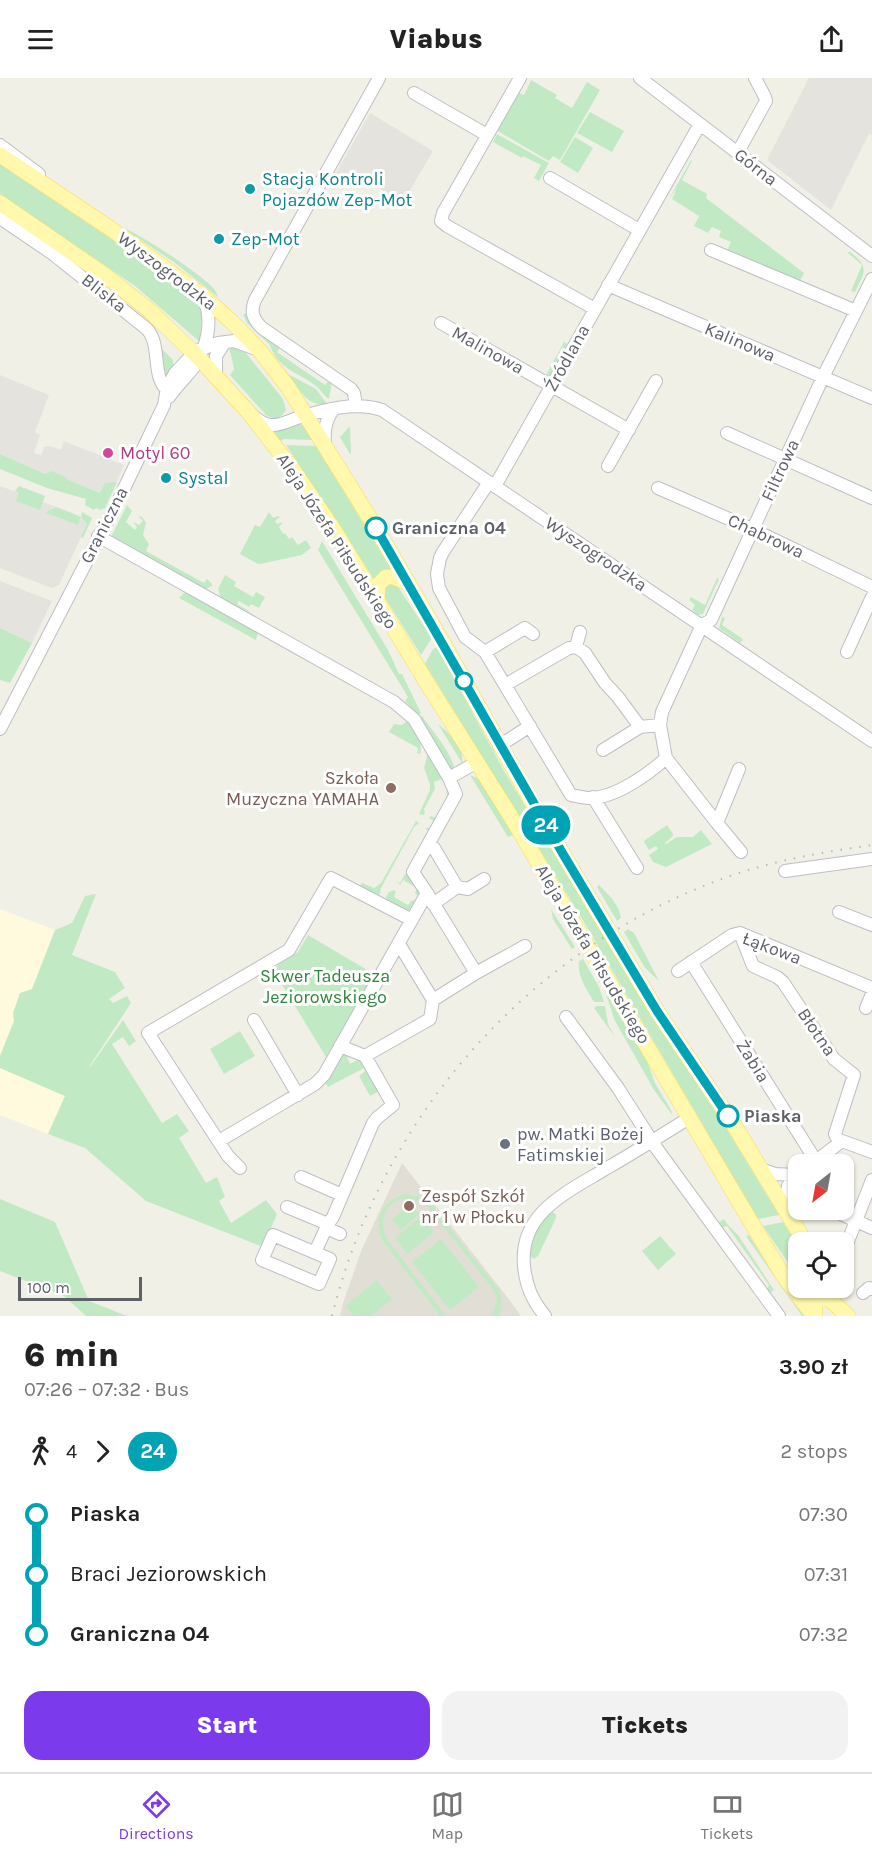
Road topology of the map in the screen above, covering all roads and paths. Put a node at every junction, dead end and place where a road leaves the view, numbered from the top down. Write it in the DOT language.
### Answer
graph roads {
  1 [pos="379,78"];
  2 [pos="519,78"];
  3 [pos="640,78"];
  4 [pos="755,78"];
  5 [pos="414,93"];
  6 [pos="700,124"];
  7 [pos="488,135"];
  8 [pos="0,145"];
  9 [pos="738,152"];
  10 [pos="0,155"];
  11 [pos="550,178"];
  12 [pos="0,203"];
  13 [pos="0,218"];
  14 [pos="111,229"];
  15 [pos="639,230"];
  16 [pos="711,250"];
  17 [pos="872,256"];
  18 [pos="872,279"];
  19 [pos="609,285"];
  20 [pos="202,296"];
  21 [pos="595,309"];
  22 [pos="856,310"];
  23 [pos="441,323"];
  24 [pos="225,342"];
  25 [pos="260,351"];
  26 [pos="198,353"];
  27 [pos="216,377"];
  28 [pos="823,377"];
  29 [pos="656,381"];
  30 [pos="552,386"];
  31 [pos="169,392"];
  32 [pos="872,398"];
  33 [pos="356,406"];
  34 [pos="333,410"];
  35 [pos="250,414"];
  36 [pos="307,415"];
  37 [pos="629,430"];
  38 [pos="727,433"];
  39 [pos="325,445"];
  40 [pos="785,459"];
  41 [pos="608,466"];
  42 [pos="492,484"];
  43 [pos="658,488"];
  44 [pos="872,498"];
  45 [pos="753,529"];
  46 [pos="98,536"];
  47 [pos="409,584"];
  48 [pos="872,587"];
  49 [pos="872,597"];
  50 [pos="377,600"];
  51 [pos="702,625"];
  52 [pos="580,632"];
  53 [pos="533,634"];
  54 [pos="576,647"];
  55 [pos="485,652"];
  56 [pos="847,652"];
  57 [pos="505,685"];
  58 [pos="660,725"];
  59 [pos="530,726"];
  60 [pos="640,727"];
  61 [pos="0,729"];
  62 [pos="872,741"];
  63 [pos="499,746"];
  64 [pos="603,750"];
  65 [pos="666,758"];
  66 [pos="477,762"];
  67 [pos="739,769"];
  68 [pos="449,778"];
  69 [pos="593,798"];
  70 [pos="717,823"];
  71 [pos="429,844"];
  72 [pos="741,852"];
  73 [pos="872,859"];
  74 [pos="637,868"];
  75 [pos="785,871"];
  76 [pos="484,879"];
  77 [pos="458,887"];
  78 [pos="430,899"];
  79 [pos="839,912"];
  80 [pos="412,920"];
  81 [pos="872,925"];
  82 [pos="740,933"];
  83 [pos="399,944"];
  84 [pos="525,946"];
  85 [pos="691,962"];
  86 [pos="678,971"];
  87 [pos="476,973"];
  88 [pos="872,988"];
  89 [pos="872,994"];
  90 [pos="433,1000"];
  91 [pos="866,1008"];
  92 [pos="566,1017"];
  93 [pos="254,1020"];
  94 [pos="340,1046"];
  95 [pos="365,1056"];
  96 [pos="298,1095"];
  97 [pos="689,1118"];
  98 [pos="219,1141"];
  99 [pos="652,1142"];
  100 [pos="839,1142"];
  101 [pos="872,1152"];
  102 [pos="808,1154"];
  103 [pos="827,1154"];
  104 [pos="240,1168"];
  105 [pos="760,1169"];
  106 [pos="788,1174"];
  107 [pos="301,1177"];
  108 [pos="872,1180"];
  109 [pos="788,1188"];
  110 [pos="342,1196"];
  111 [pos="287,1207"];
  112 [pos="784,1209"];
  113 [pos="856,1221"];
  114 [pos="327,1226"];
  115 [pos="872,1228"];
  116 [pos="799,1232"];
  117 [pos="852,1232"];
  118 [pos="340,1234"];
  119 [pos="315,1252"];
  120 [pos="770,1254"];
  121 [pos="788,1274"];
  122 [pos="841,1298"];
  123 [pos="545,1316"];
  124 [pos="779,1316"];
  125 [pos="814,1316"];
  126 [pos="848,1316"];
  127 [pos="854,1316"];
  1 -- 33 [label="street"];
  2 -- 7 [label="street"];
  3 -- 6 [label="street, Górna"];
  4 -- 9 [label="street"];
  5 -- 7 [label="street"];
  6 -- 9 [label="street, Górna"];
  6 -- 15 [label="street, Źródlana"];
  7 -- 21 [label="street"];
  8 -- 14 [label="street"];
  9 -- 17 [label="street, Górna"];
  10 -- 14 [label="main road, Wyszogrodzka"];
  11 -- 15 [label="street"];
  12 -- 26 [label="main road, Wyszogrodzka"];
  13 -- 31 [label="street, Bliska"];
  14 -- 20 [label="main road, Wyszogrodzka"];
  15 -- 19 [label="street, Źródlana"];
  16 -- 22 [label="street"];
  18 -- 22 [label="street, Filtrowa"];
  19 -- 21 [label="street, Źródlana"];
  19 -- 28 [label="street, Kalinowa"];
  20 -- 25 [label="main road, Wyszogrodzka"];
  20 -- 26 [label="street"];
  21 -- 30 [label="street, Źródlana"];
  22 -- 28 [label="street, Filtrowa"];
  23 -- 30 [label="street, Malinowa"];
  24 -- 25 [label="street"];
  24 -- 26 [label="street"];
  24 -- 27 [label="street"];
  25 -- 36 [label="main road, Wyszogrodzka"];
  26 -- 27 [label="main road, Wyszogrodzka"];
  26 -- 31 [label="street, Graniczna"];
  27 -- 35 [label="main road, Wyszogrodzka"];
  28 -- 32 [label="street, Kalinowa"];
  28 -- 40 [label="street, Filtrowa"];
  29 -- 37 [label="street"];
  30 -- 37 [label="street, Malinowa"];
  30 -- 42 [label="street, Źródlana"];
  31 -- 46 [label="street, Graniczna"];
  33 -- 34 [label="street, Wyszogrodzka"];
  33 -- 42 [label="street, Wyszogrodzka"];
  34 -- 36 [label="street, Wyszogrodzka"];
  34 -- 39 [label="street"];
  35 -- 36 [label="street, Wyszogrodzka"];
  35 -- 50 [label="main road, Aleja Józefa Piłsudskiego"];
  36 -- 39 [label="main road, Aleja Józefa Piłsudskiego"];
  37 -- 41 [label="street"];
  38 -- 40 [label="street"];
  39 -- 47 [label="main road, Aleja Józefa Piłsudskiego"];
  40 -- 44 [label="street"];
  40 -- 45 [label="street, Filtrowa"];
  42 -- 51 [label="street, Wyszogrodzka"];
  42 -- 55 [label="street, Źródlana"];
  43 -- 45 [label="street, Chabrowa"];
  45 -- 48 [label="street, Chabrowa"];
  45 -- 51 [label="street, Filtrowa"];
  46 -- 61 [label="street, Graniczna"];
  46 -- 68 [label="street"];
  47 -- 50 [label="main road"];
  47 -- 63 [label="main road, Aleja Józefa Piłsudskiego"];
  49 -- 56 [label="street"];
  50 -- 66 [label="main road, Aleja Józefa Piłsudskiego"];
  51 -- 58 [label="street, Filtrowa"];
  51 -- 62 [label="street, Wyszogrodzka"];
  52 -- 54 [label="street"];
  53 -- 55 [label="street"];
  54 -- 57 [label="street"];
  54 -- 60 [label="street"];
  55 -- 57 [label="street, Źródlana"];
  57 -- 59 [label="street, Źródlana"];
  58 -- 60 [label="street"];
  58 -- 65 [label="street"];
  59 -- 63 [label="street"];
  59 -- 69 [label="street, Źródlana"];
  60 -- 64 [label="street"];
  63 -- 105 [label="main road, Aleja Józefa Piłsudskiego"];
  65 -- 69 [label="street"];
  65 -- 70 [label="street"];
  66 -- 68 [label="street"];
  66 -- 97 [label="main road, Aleja Józefa Piłsudskiego"];
  67 -- 70 [label="street"];
  68 -- 71 [label="street"];
  69 -- 74 [label="street"];
  70 -- 72 [label="street"];
  71 -- 77 [label="street"];
  71 -- 78 [label="street"];
  73 -- 75 [label="street"];
  76 -- 77 [label="street"];
  77 -- 78 [label="street"];
  78 -- 80 [label="street"];
  78 -- 87 [label="street"];
  79 -- 81 [label="street"];
  80 -- 83 [label="street"];
  80 -- 98 [label="street"];
  82 -- 85 [label="street, Łąkowa"];
  82 -- 88 [label="street, Łąkowa"];
  82 -- 100 [label="street, Błotna"];
  83 -- 90 [label="street"];
  83 -- 94 [label="street"];
  84 -- 87 [label="street"];
  85 -- 86 [label="street, Łąkowa"];
  85 -- 102 [label="street, Żabia"];
  87 -- 90 [label="street"];
  89 -- 91 [label="street"];
  90 -- 95 [label="street"];
  92 -- 99 [label="street"];
  93 -- 96 [label="street"];
  94 -- 95 [label="street"];
  94 -- 96 [label="street"];
  95 -- 110 [label="street"];
  96 -- 98 [label="street"];
  97 -- 99 [label="street"];
  97 -- 120 [label="main road, Aleja Józefa Piłsudskiego"];
  98 -- 104 [label="street"];
  99 -- 123 [label="street"];
  99 -- 124 [label="street"];
  100 -- 101 [label="street"];
  100 -- 103 [label="street"];
  105 -- 106 [label="street"];
  105 -- 112 [label="main road, Aleja Józefa Piłsudskiego"];
  107 -- 110 [label="street"];
  108 -- 113 [label="street"];
  109 -- 112 [label="street"];
  110 -- 114 [label="street"];
  111 -- 114 [label="street"];
  112 -- 116 [label="main road, Aleja Józefa Piłsudskiego"];
  113 -- 115 [label="street"];
  113 -- 117 [label="street"];
  114 -- 118 [label="street"];
  114 -- 119 [label="street"];
  119 -- 119 [label="street"];
  120 -- 121 [label="main road"];
  120 -- 125 [label="main road, Aleja Józefa Piłsudskiego"];
  122 -- 127 [label="main road"];
  125 -- 126 [label="main road"];
}
